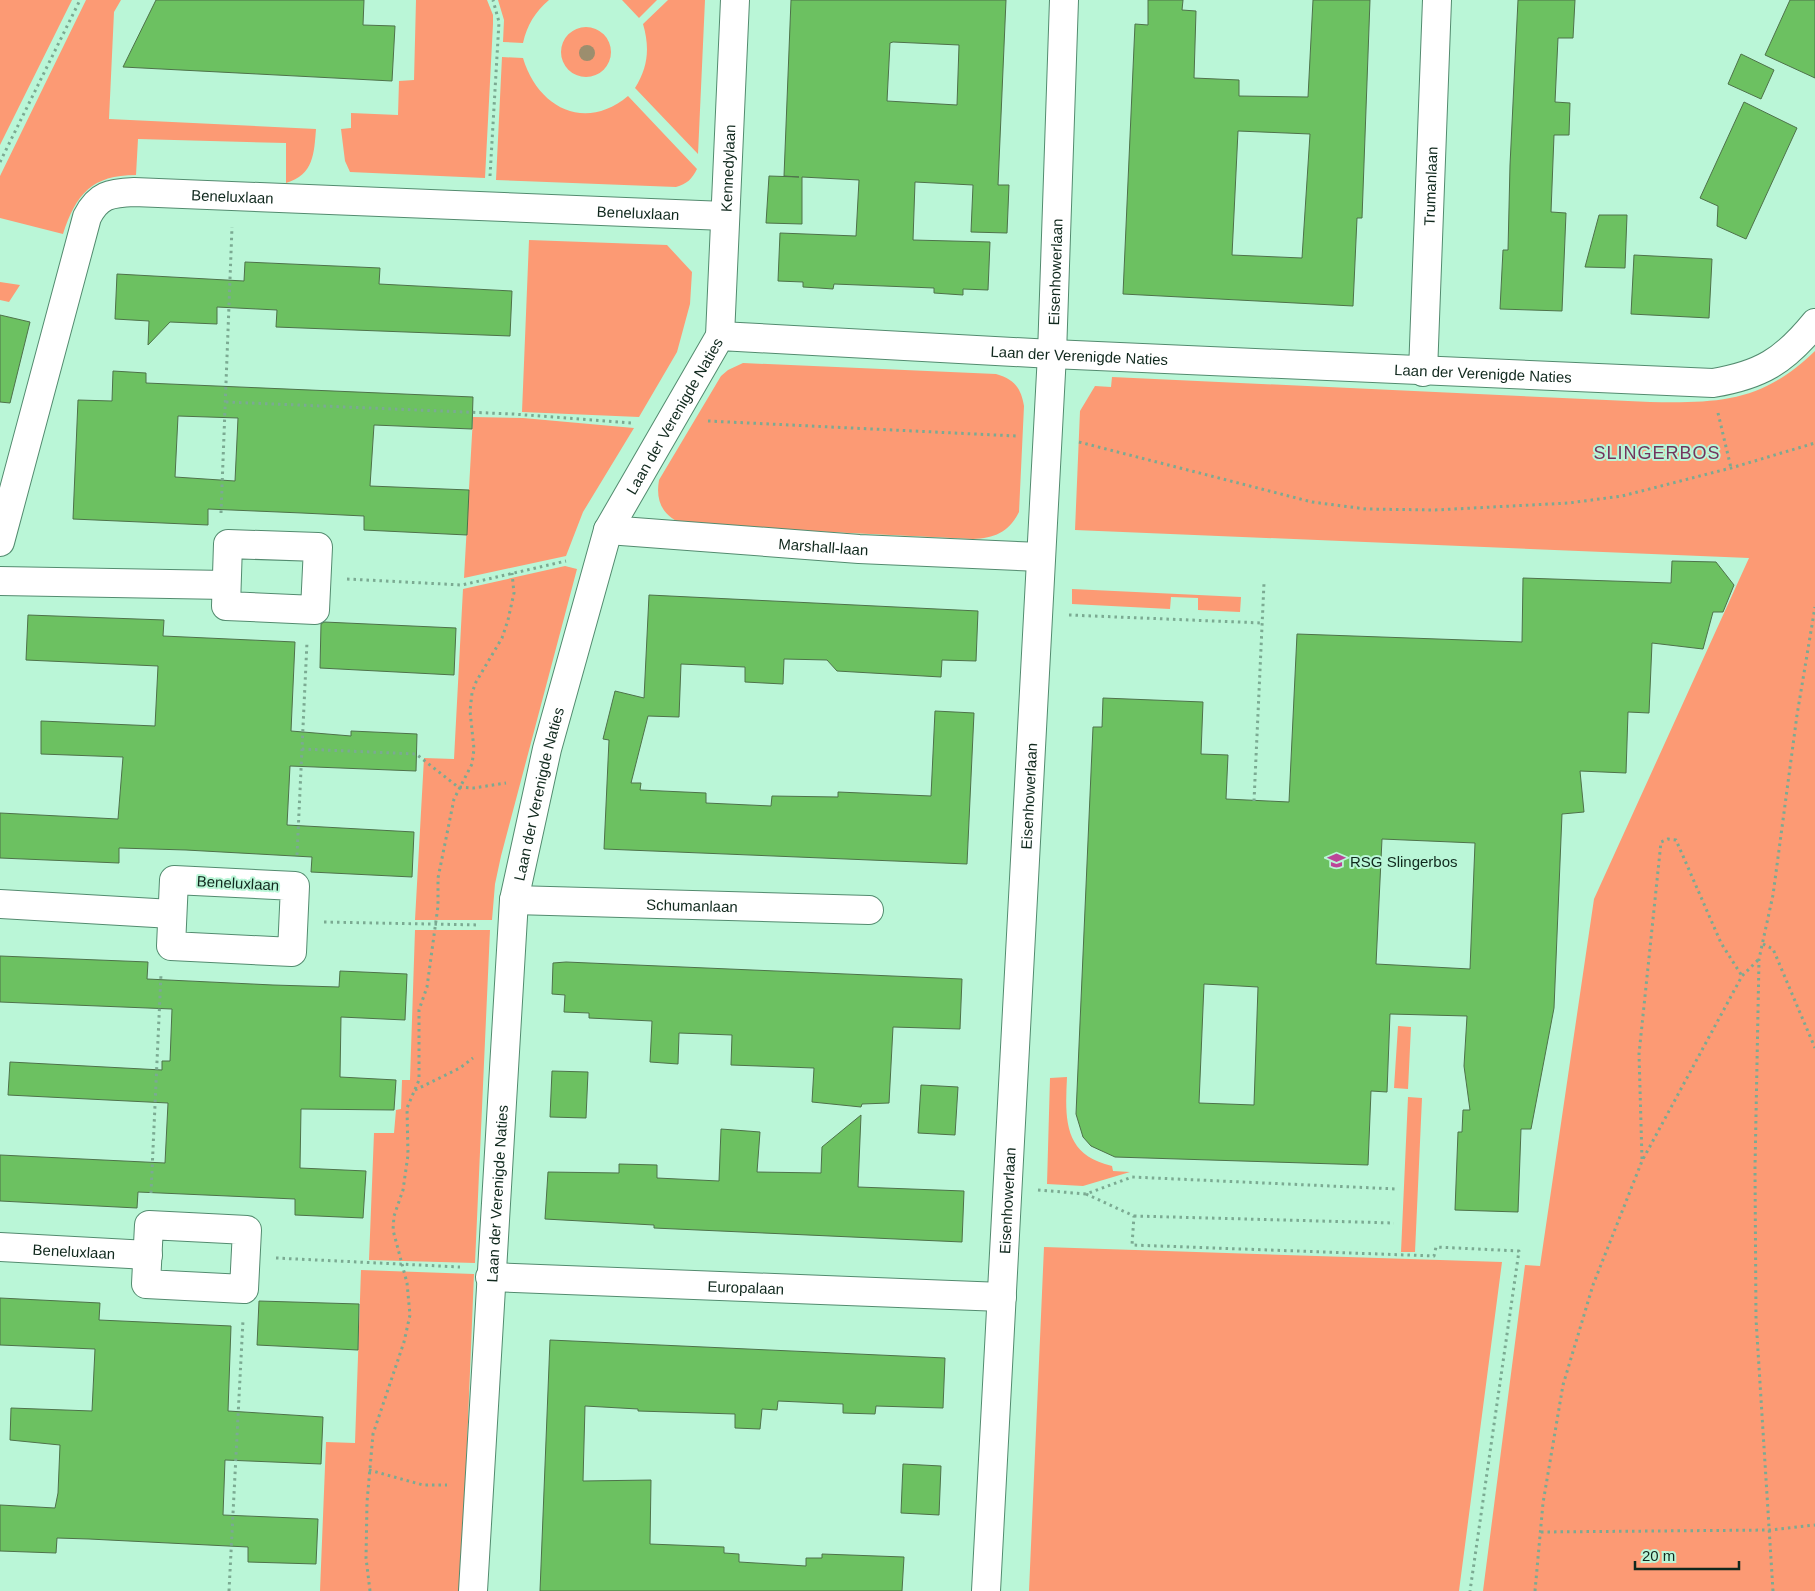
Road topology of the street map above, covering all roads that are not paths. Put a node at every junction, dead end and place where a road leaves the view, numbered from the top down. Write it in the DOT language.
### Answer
graph roads {
  1 [pos="735,0"];
  2 [pos="1064,0"];
  3 [pos="1437,0"];
  4 [pos="725,216"];
  5 [pos="1815,323"];
  6 [pos="720,336"];
  7 [pos="1052,354"];
  8 [pos="1422,372"];
  9 [pos="608,530"];
  10 [pos="0,542"];
  11 [pos="1041,557"];
  12 [pos="0,581"];
  13 [pos="226,585"];
  14 [pos="0,904"];
  15 [pos="869,910"];
  16 [pos="513,913"];
  17 [pos="172,914"];
  18 [pos="0,1247"];
  19 [pos="148,1255"];
  20 [pos="490,1273"];
  21 [pos="1002,1297"];
  22 [pos="473,1591"];
  23 [pos="986,1591"];
  1 -- 4 [label="street, Kennedylaan"];
  2 -- 7 [label="street, Eisenhowerlaan"];
  3 -- 8 [label="street, Trumanlaan"];
  4 -- 6 [label="street, Kennedylaan"];
  4 -- 10 [label="street, Beneluxlaan"];
  5 -- 8 [label="street, Laan der Verenigde Naties"];
  6 -- 7 [label="street, Laan der Verenigde Naties"];
  6 -- 9 [label="street, Laan der Verenigde Naties"];
  7 -- 8 [label="street, Laan der Verenigde Naties"];
  7 -- 11 [label="street, Eisenhowerlaan"];
  9 -- 11 [label="street, Marshall-laan"];
  9 -- 16 [label="street, Laan der Verenigde Naties"];
  11 -- 21 [label="street, Eisenhowerlaan"];
  12 -- 13 [label="street"];
  13 -- 13 [label="street"];
  14 -- 17 [label="street"];
  15 -- 16 [label="street, Schumanlaan"];
  16 -- 20 [label="street, Laan der Verenigde Naties"];
  17 -- 17 [label="street, Beneluxlaan"];
  18 -- 19 [label="street, Beneluxlaan"];
  19 -- 19 [label="street"];
  20 -- 21 [label="street, Europalaan"];
  20 -- 22 [label="street, Laan der Verenigde Naties"];
  21 -- 23 [label="street, Eisenhowerlaan"];
}
